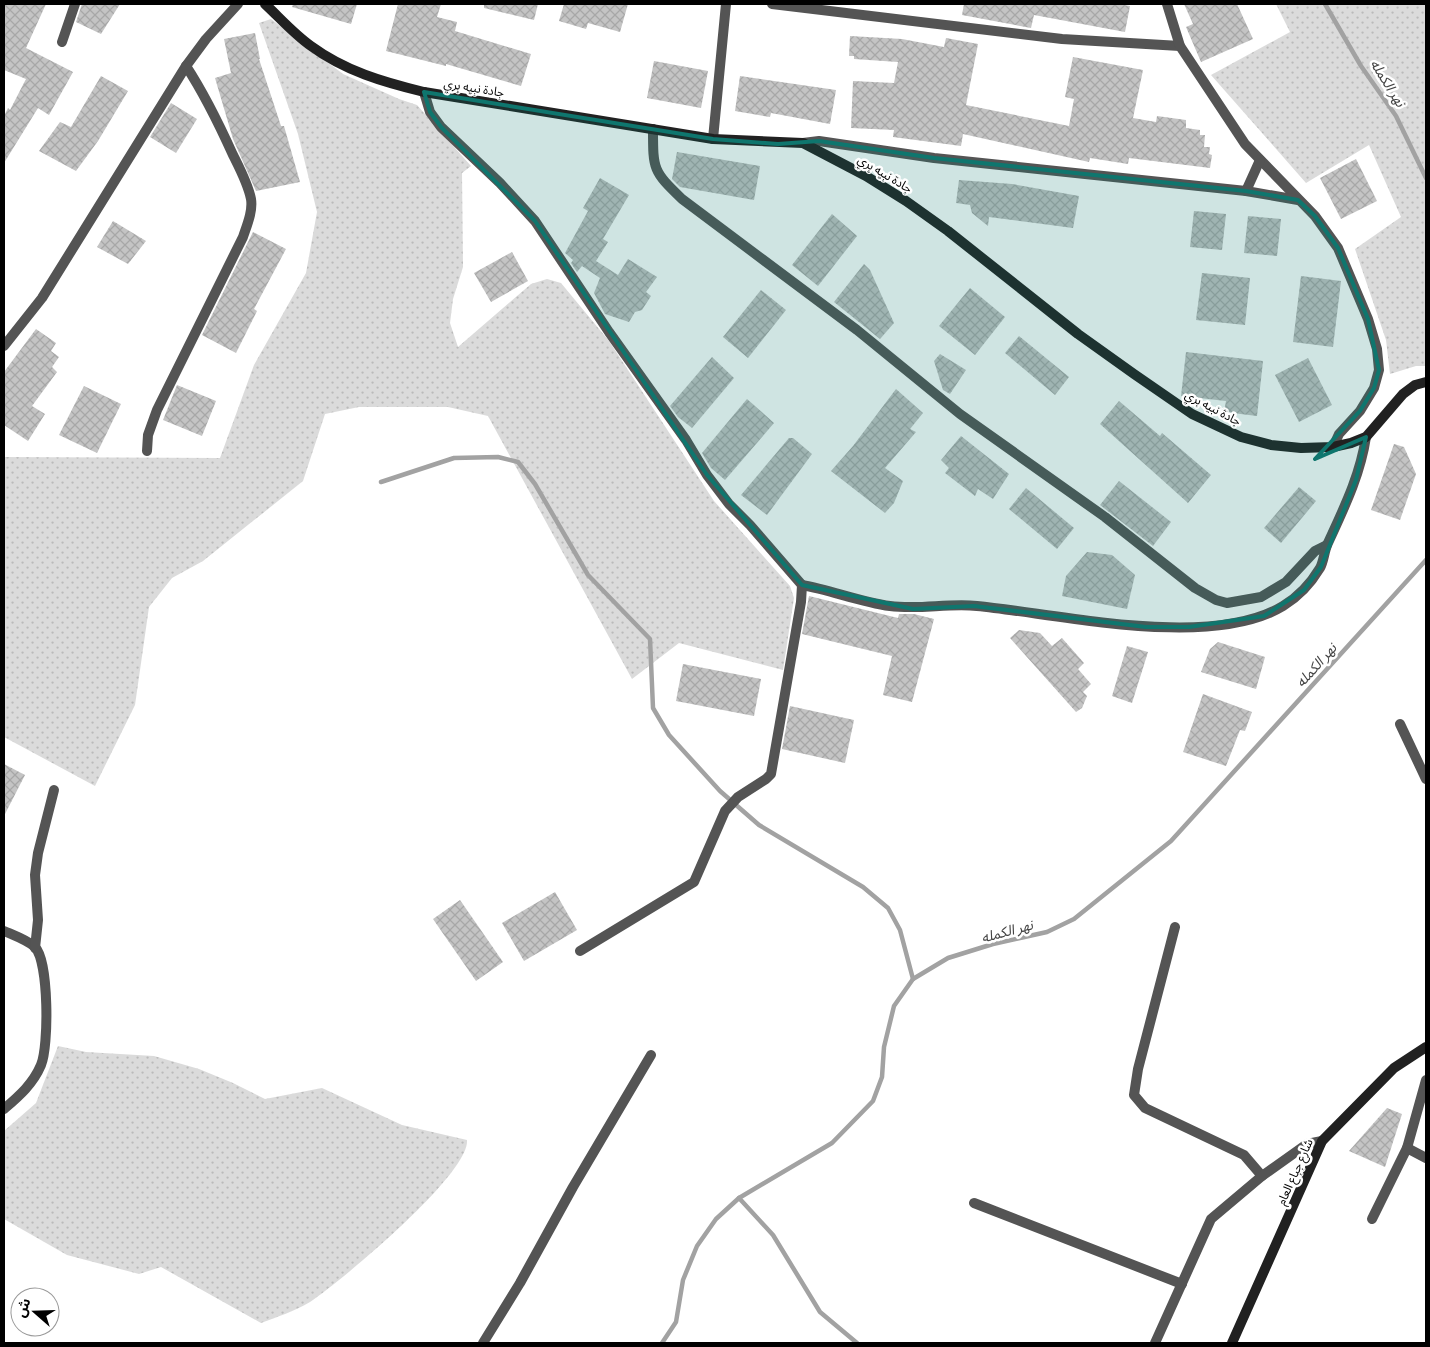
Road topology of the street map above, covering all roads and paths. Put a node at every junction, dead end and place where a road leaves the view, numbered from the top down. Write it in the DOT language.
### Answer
graph roads {
  1 [pos="75,4"];
  2 [pos="238,4"];
  3 [pos="265,4"];
  4 [pos="726,4"];
  5 [pos="772,4"];
  6 [pos="1167,4"];
  7 [pos="62,42"];
  8 [pos="1180,46"];
  9 [pos="186,66"];
  10 [pos="424,92"];
  11 [pos="653,129"];
  12 [pos="713,139"];
  13 [pos="803,143"];
  14 [pos="1260,160"];
  15 [pos="1246,190"];
  16 [pos="1298,200"];
  17 [pos="4,346"];
  18 [pos="1426,382"];
  19 [pos="1366,437"];
  20 [pos="1333,447"];
  21 [pos="148,451"];
  22 [pos="1326,545"];
  23 [pos="802,585"];
  24 [pos="1400,724"];
  25 [pos="1426,779"];
  26 [pos="54,790"];
  27 [pos="1175,927"];
  28 [pos="4,931"];
  29 [pos="35,948"];
  30 [pos="580,951"];
  31 [pos="1426,1036"];
  32 [pos="1422,1049"];
  33 [pos="651,1055"];
  34 [pos="1426,1080"];
  35 [pos="4,1109"];
  36 [pos="1322,1141"];
  37 [pos="1407,1148"];
  38 [pos="1426,1158"];
  39 [pos="1262,1176"];
  40 [pos="974,1203"];
  41 [pos="1372,1219"];
  42 [pos="1182,1284"];
  43 [pos="483,1343"];
  44 [pos="1155,1343"];
  45 [pos="1232,1343"];
  1 -- 7 [label="street"];
  2 -- 9 [label="street"];
  3 -- 10 [label="street, جادة نبيه بري"];
  4 -- 12 [label="street"];
  5 -- 8 [label="street"];
  6 -- 8 [label="street"];
  8 -- 14 [label="street"];
  9 -- 17 [label="street"];
  9 -- 21 [label="street"];
  10 -- 11 [label="street, جادة نبيه بري"];
  10 -- 23 [label="street"];
  11 -- 12 [label="street, جادة نبيه بري"];
  11 -- 22 [label="street"];
  12 -- 13 [label="street, جادة نبيه بري"];
  13 -- 15 [label="street"];
  13 -- 20 [label="street, جادة نبيه بري"];
  14 -- 15 [label="street"];
  14 -- 16 [label="street"];
  15 -- 16 [label="street"];
  16 -- 20 [label="street"];
  18 -- 19 [label="street"];
  19 -- 20 [label="street, جادة نبيه بري"];
  19 -- 22 [label="street"];
  22 -- 23 [label="street"];
  23 -- 30 [label="street"];
  24 -- 25 [label="street"];
  26 -- 29 [label="street"];
  27 -- 39 [label="street"];
  28 -- 29 [label="street"];
  29 -- 35 [label="street"];
  31 -- 32 [label="street"];
  32 -- 36 [label="street, شارع جباع العام"];
  33 -- 43 [label="street"];
  34 -- 37 [label="street"];
  36 -- 39 [label="street"];
  36 -- 45 [label="street, شارع جباع العام"];
  37 -- 38 [label="street"];
  37 -- 41 [label="street"];
  39 -- 42 [label="street"];
  40 -- 42 [label="street"];
  42 -- 44 [label="street"];
}
